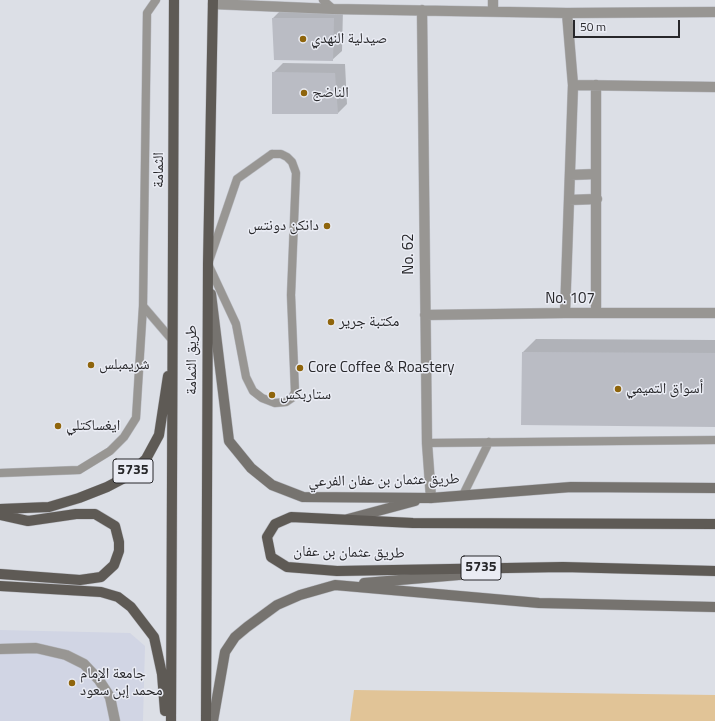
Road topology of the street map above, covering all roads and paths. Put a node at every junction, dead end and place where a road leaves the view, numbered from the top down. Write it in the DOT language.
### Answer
graph roads {
  1 [pos="156,0"];
  2 [pos="174,0"];
  3 [pos="323,0"];
  4 [pos="493,0"];
  5 [pos="213,2"];
  6 [pos="333,9"];
  7 [pos="422,10"];
  8 [pos="493,11"];
  9 [pos="715,12"];
  10 [pos="567,13"];
  11 [pos="573,85"];
  12 [pos="596,85"];
  13 [pos="715,87"];
  14 [pos="596,174"];
  15 [pos="570,175"];
  16 [pos="597,199"];
  17 [pos="569,200"];
  18 [pos="208,264"];
  19 [pos="143,306"];
  20 [pos="565,313"];
  21 [pos="596,313"];
  22 [pos="715,313"];
  23 [pos="425,315"];
  24 [pos="174,341"];
  25 [pos="715,440"];
  26 [pos="489,442"];
  27 [pos="427,444"];
  28 [pos="0,473"];
  29 [pos="715,488"];
  30 [pos="463,495"];
  31 [pos="431,498"];
  32 [pos="0,509"];
  33 [pos="0,515"];
  34 [pos="343,520"];
  35 [pos="715,524"];
  36 [pos="563,567"];
  37 [pos="715,572"];
  38 [pos="0,574"];
  39 [pos="334,585"];
  40 [pos="0,586"];
  41 [pos="715,607"];
  42 [pos="0,649"];
  43 [pos="114,721"];
  44 [pos="166,721"];
  45 [pos="171,721"];
  46 [pos="206,721"];
  47 [pos="213,721"];
  1 -- 19 [label="lane"];
  2 -- 24 [label="main road, الثمامة"];
  3 -- 6 [label="lane"];
  4 -- 8 [label="street"];
  5 -- 6 [label="street"];
  5 -- 18 [label="main road, طريق الثمامة"];
  6 -- 7 [label="street"];
  7 -- 8 [label="street"];
  7 -- 23 [label="street, No. 62"];
  8 -- 10 [label="street"];
  9 -- 10 [label="street"];
  10 -- 11 [label="street"];
  11 -- 12 [label="street"];
  11 -- 15 [label="street"];
  12 -- 13 [label="street"];
  12 -- 14 [label="street"];
  14 -- 15 [label="street"];
  14 -- 16 [label="street"];
  15 -- 17 [label="street"];
  16 -- 17 [label="street"];
  16 -- 21 [label="street"];
  17 -- 20 [label="street"];
  18 -- 18 [label="lane"];
  18 -- 31 [label="main road, طريق عثمان بن عفان الفرعي"];
  18 -- 46 [label="main road, طريق الثمامة"];
  19 -- 24 [label="lane"];
  19 -- 28 [label="lane"];
  20 -- 21 [label="street, No. 107"];
  20 -- 23 [label="street, No. 107"];
  21 -- 22 [label="street, No. 107"];
  23 -- 27 [label="street, No. 62"];
  24 -- 32 [label="main road, 5735"];
  24 -- 45 [label="main road, طريق الثمامة"];
  25 -- 26 [label="lane"];
  26 -- 27 [label="lane"];
  26 -- 30 [label="lane"];
  27 -- 31 [label="street, No. 62"];
  29 -- 30 [label="main road, طريق عثمان بن عفان الفرعي"];
  30 -- 31 [label="main road, طريق عثمان بن عفان الفرعي"];
  31 -- 34 [label="main road"];
  33 -- 38 [label="main road"];
  34 -- 35 [label="main road, طريق عثمان بن عفان / 5735"];
  34 -- 36 [label="main road, طريق عثمان بن عفان / 5735"];
  36 -- 37 [label="main road, طريق عثمان بن عفان / 5735"];
  36 -- 39 [label="main road"];
  39 -- 41 [label="main road"];
  39 -- 47 [label="main road"];
  40 -- 44 [label="main road"];
  42 -- 43 [label="street"];
}
